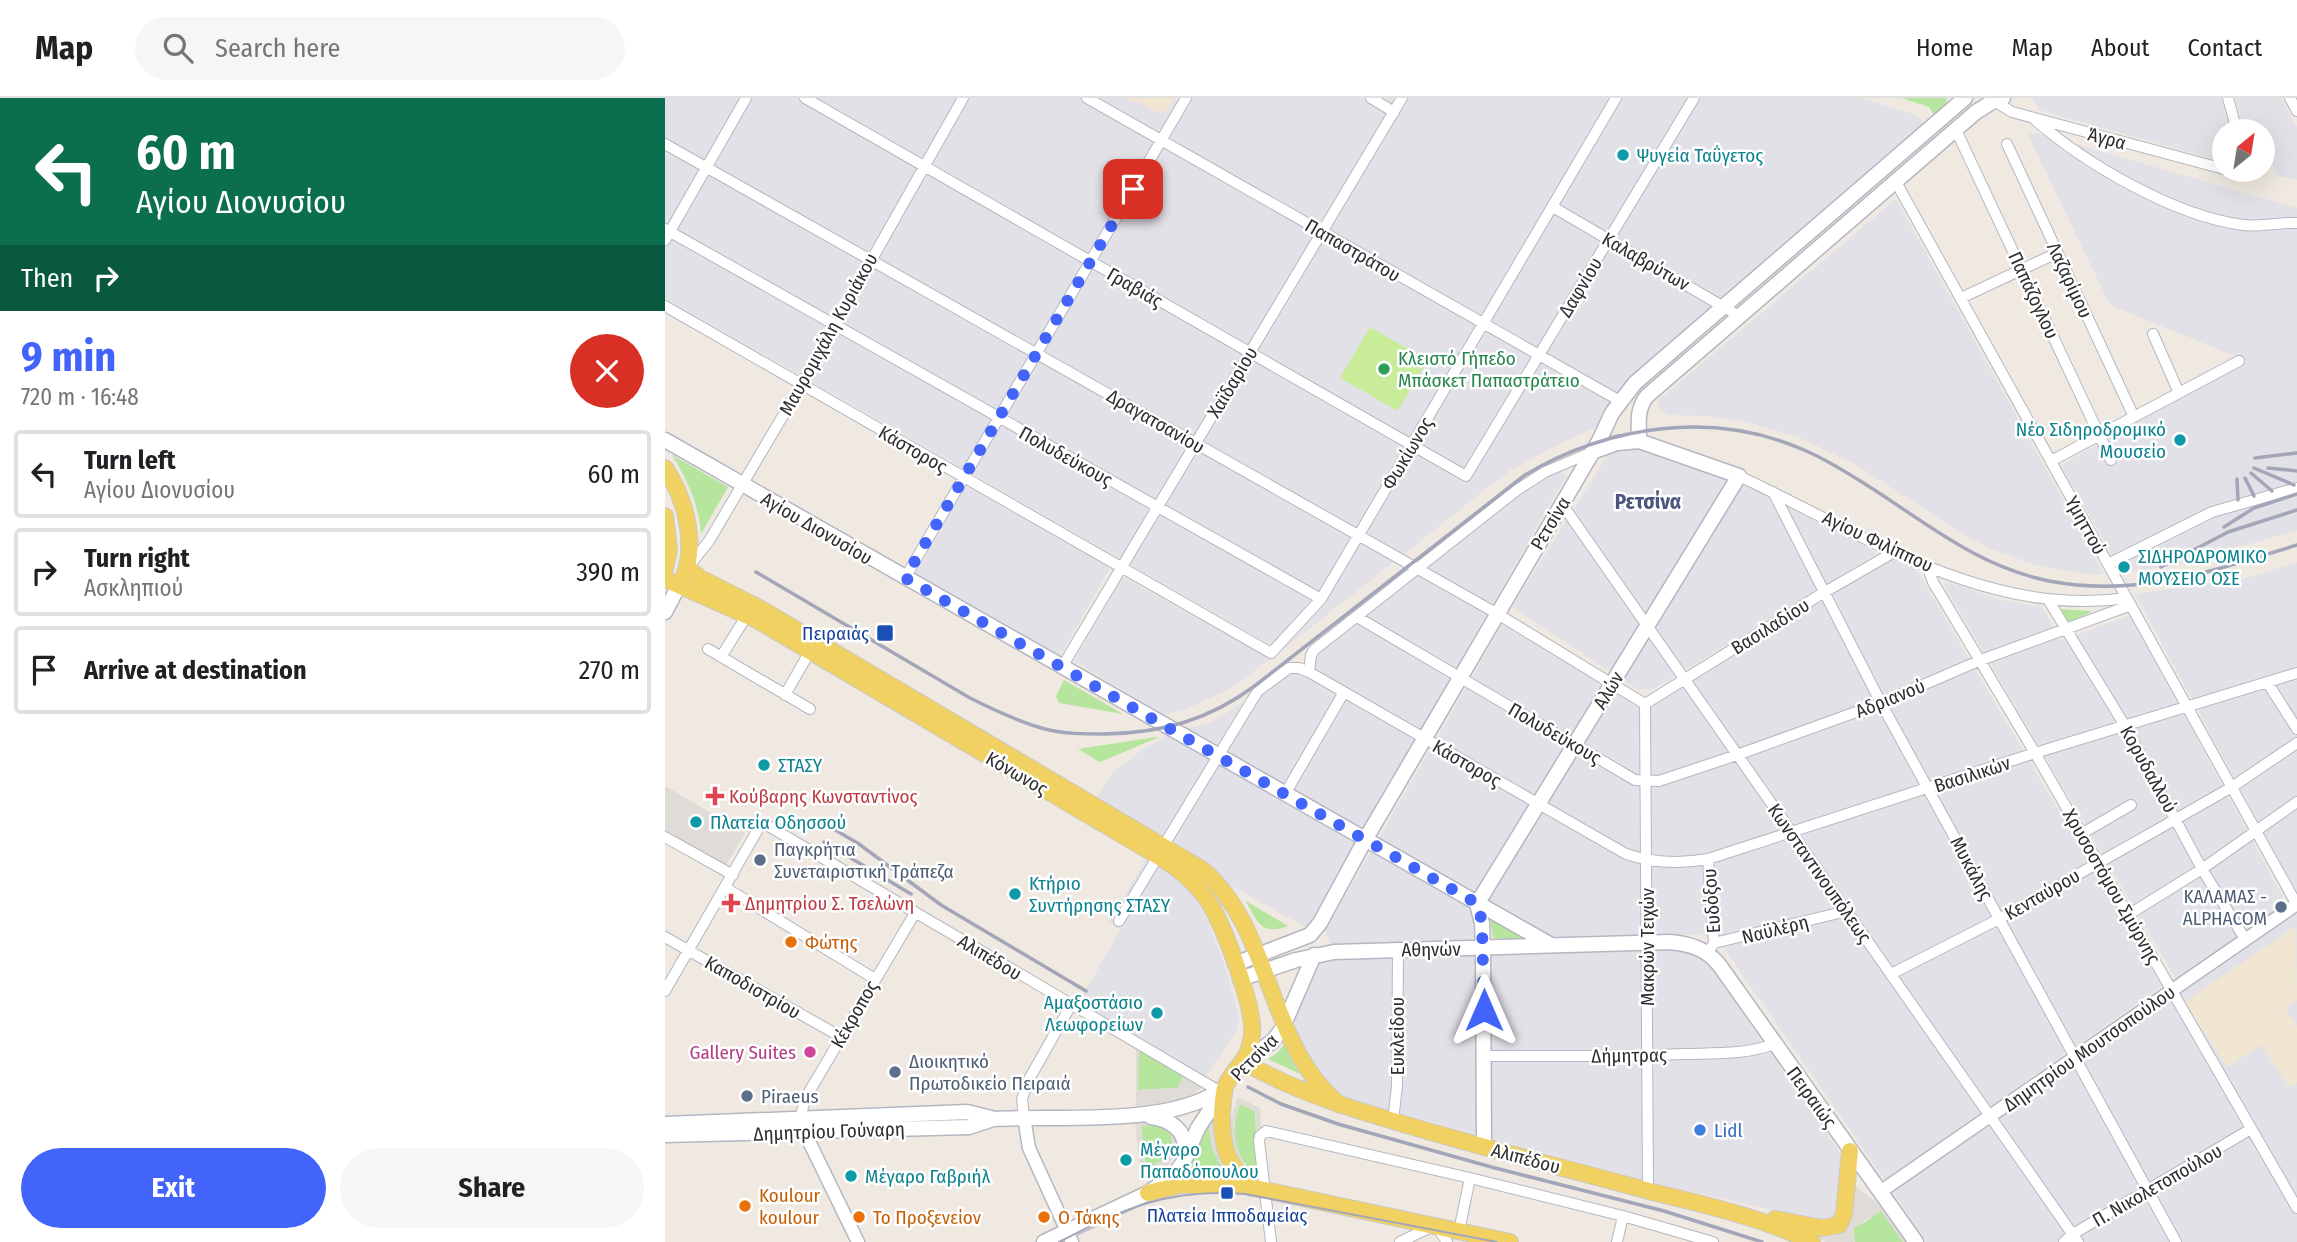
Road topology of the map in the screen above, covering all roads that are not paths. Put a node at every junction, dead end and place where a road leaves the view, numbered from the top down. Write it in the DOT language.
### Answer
graph roads {
  1 [pos="746,98"];
  2 [pos="805,98"];
  3 [pos="963,98"];
  4 [pos="1087,98"];
  5 [pos="1186,98"];
  6 [pos="1371,98"];
  7 [pos="1402,98"];
  8 [pos="1616,98"];
  9 [pos="1695,98"];
  10 [pos="2228,98"];
  11 [pos="2290,98"];
  12 [pos="1998,99"];
  13 [pos="1958,100"];
  14 [pos="1394,111"];
  15 [pos="2297,111"];
  16 [pos="2034,119"];
  17 [pos="2234,119"];
  18 [pos="1967,120"];
  19 [pos="1956,130"];
  20 [pos="1161,140"];
  21 [pos="665,144"];
  22 [pos="2007,144"];
  23 [pos="923,165"];
  24 [pos="2212,165"];
  25 [pos="706,167"];
  26 [pos="1896,181"];
  27 [pos="1553,207"];
  28 [pos="2297,223"];
  29 [pos="1322,232"];
  30 [pos="667,234"];
  31 [pos="1609,239"];
  32 [pos="2057,253"];
  33 [pos="870,260"];
  34 [pos="1091,261"];
  35 [pos="2022,269"];
  36 [pos="1961,298"];
  37 [pos="665,306"];
  38 [pos="1724,306"];
  39 [pos="1739,316"];
  40 [pos="835,324"];
  41 [pos="1484,324"];
  42 [pos="2153,334"];
  43 [pos="1250,352"];
  44 [pos="1036,354"];
  45 [pos="1539,355"];
  46 [pos="2239,361"];
  47 [pos="801,384"];
  48 [pos="2179,393"];
  49 [pos="1620,401"];
  50 [pos="998,417"];
  51 [pos="2134,417"];
  52 [pos="2100,435"];
  53 [pos="665,440"];
  54 [pos="1639,441"];
  55 [pos="1195,443"];
  56 [pos="1412,445"];
  57 [pos="1592,452"];
  58 [pos="2111,460"];
  59 [pos="2051,461"];
  60 [pos="665,468"];
  61 [pos="1466,475"];
  62 [pos="1739,476"];
  63 [pos="964,478"];
  64 [pos="741,484"];
  65 [pos="2297,488"];
  66 [pos="1773,492"];
  67 [pos="1562,504"];
  68 [pos="1157,507"];
  69 [pos="665,516"];
  70 [pos="1359,536"];
  71 [pos="1896,551"];
  72 [pos="2108,564"];
  73 [pos="1927,565"];
  74 [pos="687,567"];
  75 [pos="1121,568"];
  76 [pos="665,569"];
  77 [pos="1419,570"];
  78 [pos="905,578"];
  79 [pos="672,582"];
  80 [pos="1823,593"];
  81 [pos="1321,599"];
  82 [pos="2049,601"];
  83 [pos="2129,601"];
  84 [pos="665,612"];
  85 [pos="1496,613"];
  86 [pos="747,615"];
  87 [pos="1357,617"];
  88 [pos="1647,626"];
  89 [pos="2067,630"];
  90 [pos="708,649"];
  91 [pos="810,651"];
  92 [pos="1271,653"];
  93 [pos="722,657"];
  94 [pos="1981,660"];
  95 [pos="1062,667"];
  96 [pos="1309,672"];
  97 [pos="2297,673"];
  98 [pos="1460,677"];
  99 [pos="1684,679"];
  100 [pos="2267,682"];
  101 [pos="1612,684"];
  102 [pos="1344,692"];
  103 [pos="785,695"];
  104 [pos="1881,703"];
  105 [pos="1645,704"];
  106 [pos="2187,707"];
  107 [pos="810,709"];
  108 [pos="2125,726"];
  109 [pos="2297,729"];
  110 [pos="1424,738"];
  111 [pos="2297,743"];
  112 [pos="1575,744"];
  113 [pos="2035,754"];
  114 [pos="1217,755"];
  115 [pos="1738,755"];
  116 [pos="1646,781"];
  117 [pos="2232,787"];
  118 [pos="1929,788"];
  119 [pos="1286,794"];
  120 [pos="2297,802"];
  121 [pos="1538,804"];
  122 [pos="2131,806"];
  123 [pos="2176,819"];
  124 [pos="2256,832"];
  125 [pos="1792,833"];
  126 [pos="2081,834"];
  127 [pos="665,837"];
  128 [pos="1365,840"];
  129 [pos="1161,850"];
  130 [pos="1708,859"];
  131 [pos="1646,861"];
  132 [pos="2098,862"];
  133 [pos="2202,869"];
  134 [pos="733,875"];
  135 [pos="726,888"];
  136 [pos="1478,904"];
  137 [pos="2297,904"];
  138 [pos="1847,911"];
  139 [pos="915,913"];
  140 [pos="2128,915"];
  141 [pos="1999,919"];
  142 [pos="1119,921"];
  143 [pos="665,937"];
  144 [pos="2245,939"];
  145 [pos="1646,943"];
  146 [pos="1551,945"];
  147 [pos="1483,948"];
  148 [pos="1711,948"];
  149 [pos="689,950"];
  150 [pos="1398,950"];
  151 [pos="1314,955"];
  152 [pos="1261,964"];
  153 [pos="1238,972"];
  154 [pos="1891,974"];
  155 [pos="875,979"];
  156 [pos="2171,990"];
  157 [pos="665,991"];
  158 [pos="1071,1005"];
  159 [pos="1285,1023"];
  160 [pos="841,1037"];
  161 [pos="1774,1044"];
  162 [pos="1647,1055"];
  163 [pos="1484,1056"];
  164 [pos="2075,1057"];
  165 [pos="1244,1062"];
  166 [pos="1222,1088"];
  167 [pos="1340,1105"];
  168 [pos="1137,1115"];
  169 [pos="1990,1116"];
  170 [pos="1024,1117"];
  171 [pos="1393,1121"];
  172 [pos="665,1124"];
  173 [pos="801,1125"];
  174 [pos="2251,1129"];
  175 [pos="665,1135"];
  176 [pos="1484,1147"];
  177 [pos="1850,1151"];
  178 [pos="1185,1155"];
  179 [pos="1469,1178"];
  180 [pos="1259,1189"];
  181 [pos="1648,1190"];
  182 [pos="2147,1191"];
  183 [pos="1148,1192"];
  184 [pos="1880,1192"];
  185 [pos="1715,1207"];
  186 [pos="2297,1208"];
  187 [pos="1623,1216"];
  188 [pos="1437,1227"];
  189 [pos="1070,1236"];
  190 [pos="1453,1237"];
  191 [pos="2076,1238"];
  192 [pos="858,1242"];
  193 [pos="1044,1242"];
  194 [pos="1271,1242"];
  195 [pos="1400,1242"];
  196 [pos="1510,1242"];
  197 [pos="1617,1242"];
  198 [pos="1713,1242"];
  199 [pos="1811,1242"];
  200 [pos="1916,1242"];
  201 [pos="2064,1242"];
  202 [pos="2176,1242"];
  1 -- 25 [label="street"];
  2 -- 23 [label="street, Γραβιάς"];
  3 -- 23 [label="street, Μαυρομιχάλη Κυριάκου"];
  4 -- 20 [label="street, Παπαστράτου"];
  5 -- 20 [label="street"];
  6 -- 14 [label="street"];
  7 -- 14 [label="street, Χαϊδαρίου"];
  8 -- 27 [label="street, Φωκίωνος"];
  9 -- 31 [label="street, Δαφνίου"];
  10 -- 17 [label="street"];
  11 -- 15 [label="street"];
  12 -- 16 [label="street, Άγρα"];
  12 -- 18 [label="main road"];
  13 -- 18 [label="street"];
  13 -- 38 [label="main road, Ρετσίνα"];
  14 -- 29 [label="street, Χαϊδαρίου"];
  16 -- 24 [label="street, Άγρα"];
  16 -- 28 [label="street"];
  18 -- 19 [label="main road"];
  19 -- 26 [label="main road"];
  19 -- 35 [label="street, Παπάζογλου"];
  20 -- 29 [label="street, Παπαστράτου"];
  20 -- 34 [label="street"];
  21 -- 25 [label="street, Δραγατσανίου"];
  22 -- 32 [label="street, Λαζαρίμου"];
  23 -- 33 [label="street, Μαυρομιχάλη Κυριάκου"];
  23 -- 34 [label="street, Γραβιάς"];
  25 -- 30 [label="street"];
  25 -- 33 [label="street, Δραγατσανίου"];
  26 -- 36 [label="street, Υμηττού"];
  26 -- 39 [label="main road"];
  27 -- 31 [label="street, Καλαβρύτων"];
  27 -- 41 [label="street, Φωκίωνος"];
  29 -- 41 [label="street, Παπαστράτου"];
  29 -- 43 [label="street, Χαϊδαρίου"];
  30 -- 40 [label="street, Πολυδεύκους"];
  31 -- 38 [label="street, Καλαβρύτων"];
  31 -- 45 [label="street, Δαφνίου"];
  32 -- 35 [label="street"];
  32 -- 51 [label="street, Λαζαρίμου"];
  33 -- 40 [label="street, Μαυρομιχάλη Κυριάκου"];
  33 -- 44 [label="street, Δραγατσανίου"];
  34 -- 43 [label="street, Γραβιάς"];
  34 -- 44 [label="street"];
  35 -- 36 [label="street"];
  35 -- 52 [label="street, Παπάζογλου"];
  36 -- 59 [label="street, Υμηττού"];
  37 -- 47 [label="street, Κάστορος"];
  38 -- 39 [label="street, Καλαβρύτων"];
  38 -- 49 [label="main road, Ρετσίνα"];
  39 -- 54 [label="main road"];
  40 -- 47 [label="street, Μαυρομιχάλη Κυριάκου"];
  40 -- 50 [label="street, Πολυδεύκους"];
  41 -- 45 [label="street, Παπαστράτου"];
  41 -- 56 [label="street, Φωκίωνος"];
  42 -- 48 [label="street"];
  43 -- 55 [label="street, Χαϊδαρίου"];
  43 -- 56 [label="street, Γραβιάς"];
  44 -- 50 [label="street"];
  44 -- 55 [label="street, Δραγατσανίου"];
  45 -- 49 [label="street, Παπαστράτου"];
  45 -- 61 [label="street, Δαφνίου"];
  46 -- 48 [label="street"];
  47 -- 63 [label="street, Κάστορος"];
  47 -- 64 [label="street, Μαυρομιχάλη Κυριάκου"];
  48 -- 51 [label="street"];
  49 -- 57 [label="main road, Ρετσίνα"];
  50 -- 63 [label="street"];
  50 -- 68 [label="street, Πολυδεύκους"];
  51 -- 52 [label="street"];
  52 -- 58 [label="street, Παπάζογλου"];
  52 -- 59 [label="street"];
  53 -- 64 [label="main road, Αγίου Διονυσίου"];
  54 -- 57 [label="main road"];
  54 -- 62 [label="main road, Αγίου Φιλίππου"];
  55 -- 68 [label="street, Χαϊδαρίου"];
  55 -- 70 [label="street, Δραγατσανίου"];
  56 -- 61 [label="street, Γραβιάς"];
  56 -- 70 [label="street, Φωκίωνος"];
  57 -- 67 [label="main road, Ρετσίνα"];
  57 -- 77 [label="street"];
  59 -- 72 [label="street, Υμηττού"];
  60 -- 74 [label="main road"];
  62 -- 66 [label="street, Αγίου Φιλίππου"];
  62 -- 88 [label="main road, Αλών"];
  63 -- 75 [label="street, Κάστορος"];
  63 -- 78 [label="street"];
  64 -- 74 [label="street, Μαυρομιχάλη Κυριάκου"];
  64 -- 78 [label="main road, Αγίου Διονυσίου"];
  65 -- 72 [label="street"];
  66 -- 71 [label="street, Αγίου Φιλίππου"];
  66 -- 80 [label="street, Μυκάλης"];
  67 -- 85 [label="main road, Ρετσίνα"];
  67 -- 88 [label="street, Κωνσταντινουπόλεως"];
  68 -- 75 [label="street, Χαϊδαρίου"];
  68 -- 81 [label="street, Πολυδεύκους"];
  69 -- 76 [label="main road"];
  70 -- 77 [label="street, Δραγατσανίου"];
  70 -- 81 [label="street, Φωκίωνος"];
  71 -- 73 [label="street, Αγίου Φιλίππου"];
  71 -- 80 [label="street, Βασιλαδίου"];
  72 -- 83 [label="street, Υμηττού"];
  73 -- 82 [label="street, Αγίου Φιλίππου"];
  73 -- 94 [label="street, Χρυσοστόμου Σμύρνης"];
  74 -- 79 [label="main road"];
  74 -- 129 [label="main road, Κόνωνος"];
  75 -- 92 [label="street, Κάστορος"];
  75 -- 95 [label="street, Χαϊδαρίου"];
  77 -- 85 [label="street, Δραγατσανίου"];
  77 -- 87 [label="street"];
  78 -- 95 [label="main road, Αγίου Διονυσίου"];
  79 -- 84 [label="main road"];
  79 -- 86 [label="main road, Κόνωνος"];
  80 -- 99 [label="street, Βασιλαδίου"];
  80 -- 104 [label="street, Μυκάλης"];
  81 -- 92 [label="street, Φωκίωνος"];
  82 -- 83 [label="street, Αγίου Φιλίππου"];
  82 -- 89 [label="street, Κορυδαλλού"];
  83 -- 89 [label="street, Αδριανού"];
  83 -- 106 [label="street, Υμηττού"];
  85 -- 98 [label="main road, Ρετσίνα"];
  85 -- 101 [label="street, Δραγατσανίου"];
  86 -- 91 [label="main road, Κόνωνος"];
  86 -- 93 [label="street"];
  87 -- 96 [label="street"];
  87 -- 98 [label="street, Πολυδεύκους"];
  88 -- 99 [label="street, Κωνσταντινουπόλεως"];
  88 -- 101 [label="main road, Αλών"];
  89 -- 94 [label="street, Αδριανού"];
  89 -- 108 [label="street, Κορυδαλλού"];
  90 -- 93 [label="street"];
  91 -- 103 [label="street"];
  91 -- 129 [label="main road, Κόνωνος"];
  93 -- 103 [label="street"];
  94 -- 104 [label="street, Αδριανού"];
  94 -- 113 [label="street, Χρυσοστόμου Σμύρνης"];
  95 -- 114 [label="main road, Αγίου Διονυσίου"];
  96 -- 102 [label="street, Κάστορος"];
  96 -- 114 [label="street"];
  97 -- 100 [label="street, Βασιλικών"];
  98 -- 110 [label="main road, Ρετσίνα"];
  98 -- 112 [label="street, Πολυδεύκους"];
  99 -- 105 [label="street, Βασιλαδίου"];
  99 -- 115 [label="street, Κωνσταντινουπόλεως"];
  100 -- 106 [label="street, Βασιλικών"];
  100 -- 109 [label="street"];
  101 -- 105 [label="street, Δραγατσανίου"];
  101 -- 112 [label="main road, Αλών"];
  102 -- 110 [label="street, Κάστορος"];
  102 -- 119 [label="street"];
  103 -- 107 [label="street"];
  104 -- 115 [label="street, Αδριανού"];
  104 -- 118 [label="street, Μυκάλης"];
  105 -- 116 [label="street, Μακρών Τειχών"];
  106 -- 108 [label="street, Βασιλικών"];
  106 -- 117 [label="street, Υμηττού"];
  108 -- 113 [label="street, Βασιλικών"];
  108 -- 123 [label="street, Κορυδαλλού"];
  110 -- 121 [label="street, Κάστορος"];
  110 -- 128 [label="main road, Ρετσίνα"];
  111 -- 117 [label="street, Κενταύρου"];
  112 -- 116 [label="street, Πολυδεύκους"];
  112 -- 121 [label="main road, Αλών"];
  113 -- 118 [label="street, Βασιλικών"];
  113 -- 126 [label="street, Χρυσοστόμου Σμύρνης"];
  114 -- 119 [label="main road, Αγίου Διονυσίου"];
  114 -- 129 [label="street"];
  115 -- 116 [label="street, Αδριανού"];
  115 -- 125 [label="street, Κωνσταντινουπόλεως"];
  116 -- 131 [label="street, Μακρών Τειχών"];
  117 -- 123 [label="street, Κενταύρου"];
  117 -- 124 [label="street, Υμηττού"];
  118 -- 125 [label="street, Βασιλικών"];
  118 -- 141 [label="street, Μυκάλης"];
  119 -- 128 [label="main road, Αγίου Διονυσίου"];
  120 -- 124 [label="street"];
  121 -- 131 [label="street, Κάστορος"];
  121 -- 136 [label="main road, Αλών"];
  122 -- 126 [label="street"];
  123 -- 132 [label="street, Κενταύρου"];
  123 -- 133 [label="street, Κορυδαλλού"];
  124 -- 133 [label="street"];
  124 -- 137 [label="street, Υμηττού"];
  125 -- 130 [label="street, Βασιλικών"];
  125 -- 138 [label="street, Κωνσταντινουπόλεως"];
  126 -- 132 [label="street, Χρυσοστόμου Σμύρνης"];
  127 -- 134 [label="street"];
  128 -- 136 [label="main road, Αγίου Διονυσίου"];
  128 -- 152 [label="main road, Ρετσίνα"];
  129 -- 142 [label="street"];
  129 -- 152 [label="main road, Κόνωνος"];
  129 -- 153 [label="main road, Κόνωνος"];
  130 -- 131 [label="street, Βασιλικών"];
  130 -- 148 [label="street, Ευδόξου"];
  131 -- 145 [label="street, Μακρών Τειχών"];
  132 -- 140 [label="street, Χρυσοστόμου Σμύρνης"];
  132 -- 141 [label="street, Κενταύρου"];
  133 -- 140 [label="street"];
  133 -- 144 [label="street, Κορυδαλλού"];
  134 -- 135 [label="street"];
  134 -- 139 [label="street, Αλιπέδου"];
  135 -- 149 [label="street"];
  135 -- 155 [label="street"];
  136 -- 146 [label="main road, Αγίου Διονυσίου"];
  136 -- 147 [label="main road"];
  137 -- 144 [label="street, Δημητρίου Μουτσοπούλου"];
  138 -- 148 [label="street, Ναϋλέρη"];
  138 -- 154 [label="street, Κωνσταντινουπόλεως"];
  139 -- 155 [label="street, Κέκροπος"];
  139 -- 158 [label="street, Αλιπέδου"];
  140 -- 156 [label="street, Χρυσοστόμου Σμύρνης"];
  141 -- 154 [label="street, Κενταύρου"];
  141 -- 164 [label="street, Μυκάλης"];
  143 -- 149 [label="street, Καποδιστρίου"];
  144 -- 156 [label="street, Δημητρίου Μουτσοπούλου"];
  145 -- 146 [label="main road, Αθηνών"];
  145 -- 148 [label="main road, Αθηνών"];
  145 -- 162 [label="street, Μακρών Τειχών"];
  146 -- 147 [label="main road, Αθηνών"];
  147 -- 150 [label="main road, Αθηνών"];
  147 -- 163 [label="main road"];
  148 -- 161 [label="main road, Πειραιώς"];
  149 -- 157 [label="street"];
  149 -- 160 [label="street, Καποδιστρίου"];
  150 -- 151 [label="main road, Αθηνών"];
  150 -- 171 [label="street, Ευκλείδου"];
  151 -- 152 [label="main road, Αθηνών"];
  151 -- 159 [label="main road, Ρετσίνα"];
  152 -- 153 [label="main road, Αθηνών"];
  152 -- 159 [label="main road, Κόνωνος"];
  153 -- 165 [label="main road, Κόνωνος"];
  154 -- 169 [label="street, Κωνσταντινουπόλεως"];
  155 -- 160 [label="street, Κέκροπος"];
  156 -- 164 [label="street, Δημητρίου Μουτσοπούλου"];
  156 -- 174 [label="street, Χρυσοστόμου Σμύρνης"];
  158 -- 166 [label="street, Αλιπέδου"];
  158 -- 170 [label="street"];
  159 -- 165 [label="main road, Ρετσίνα"];
  159 -- 167 [label="main road, Κόνωνος"];
  160 -- 173 [label="street, Κέκροπος"];
  161 -- 162 [label="street, Δήμητρας"];
  161 -- 177 [label="main road, Πειραιώς"];
  162 -- 163 [label="street, Δήμητρας"];
  162 -- 181 [label="street, Μακρών Τειχών"];
  163 -- 176 [label="main road"];
  164 -- 169 [label="street, Δημητρίου Μουτσοπούλου"];
  164 -- 182 [label="street, Μυκάλης"];
  165 -- 166 [label="main road, Ρετσίνα"];
  165 -- 167 [label="main road, Αλιπέδου"];
  166 -- 168 [label="main road, Δημητρίου Γούναρη"];
  166 -- 178 [label="main road, Ρετσίνα"];
  166 -- 180 [label="main road"];
  167 -- 171 [label="main road, Αλιπέδου"];
  168 -- 170 [label="main road, Δημητρίου Γούναρη"];
  168 -- 178 [label="main road"];
  169 -- 184 [label="street, Δημητρίου Μουτσοπούλου"];
  169 -- 191 [label="street, Κωνσταντινουπόλεως"];
  170 -- 173 [label="main road, Δημητρίου Γούναρη"];
  170 -- 189 [label="street"];
  171 -- 176 [label="main road, Αλιπέδου"];
  172 -- 173 [label="main road, Δημητρίου Γούναρη"];
  173 -- 175 [label="main road, Δημητρίου Γούναρη"];
  173 -- 192 [label="street"];
  174 -- 182 [label="street, Π. Νικολετοπούλου"];
  174 -- 186 [label="street, Χρυσοστόμου Σμύρνης"];
  176 -- 181 [label="main road, Αλιπέδου"];
  177 -- 184 [label="main road, Πειραιώς"];
  177 -- 185 [label="main road"];
  178 -- 183 [label="main road, Ρετσίνα"];
  179 -- 180 [label="street, Αλιπέδου"];
  179 -- 187 [label="street, Αλιπέδου"];
  179 -- 190 [label="street"];
  180 -- 183 [label="main road"];
  180 -- 188 [label="main road"];
  180 -- 194 [label="street"];
  181 -- 185 [label="main road, Αλιπέδου"];
  182 -- 191 [label="street, Π. Νικολετοπούλου"];
  182 -- 202 [label="street, Μυκάλης"];
  183 -- 189 [label="main road, Ρετσίνα"];
  184 -- 200 [label="main road, Πειραιώς"];
  185 -- 199 [label="main road, Αλιπέδου"];
  187 -- 197 [label="street"];
  187 -- 198 [label="street, Αλιπέδου"];
  188 -- 190 [label="main road"];
  188 -- 195 [label="street"];
  189 -- 193 [label="main road, Ρετσίνα"];
  190 -- 196 [label="main road"];
  191 -- 201 [label="street, Π. Νικολετοπούλου"];
}
